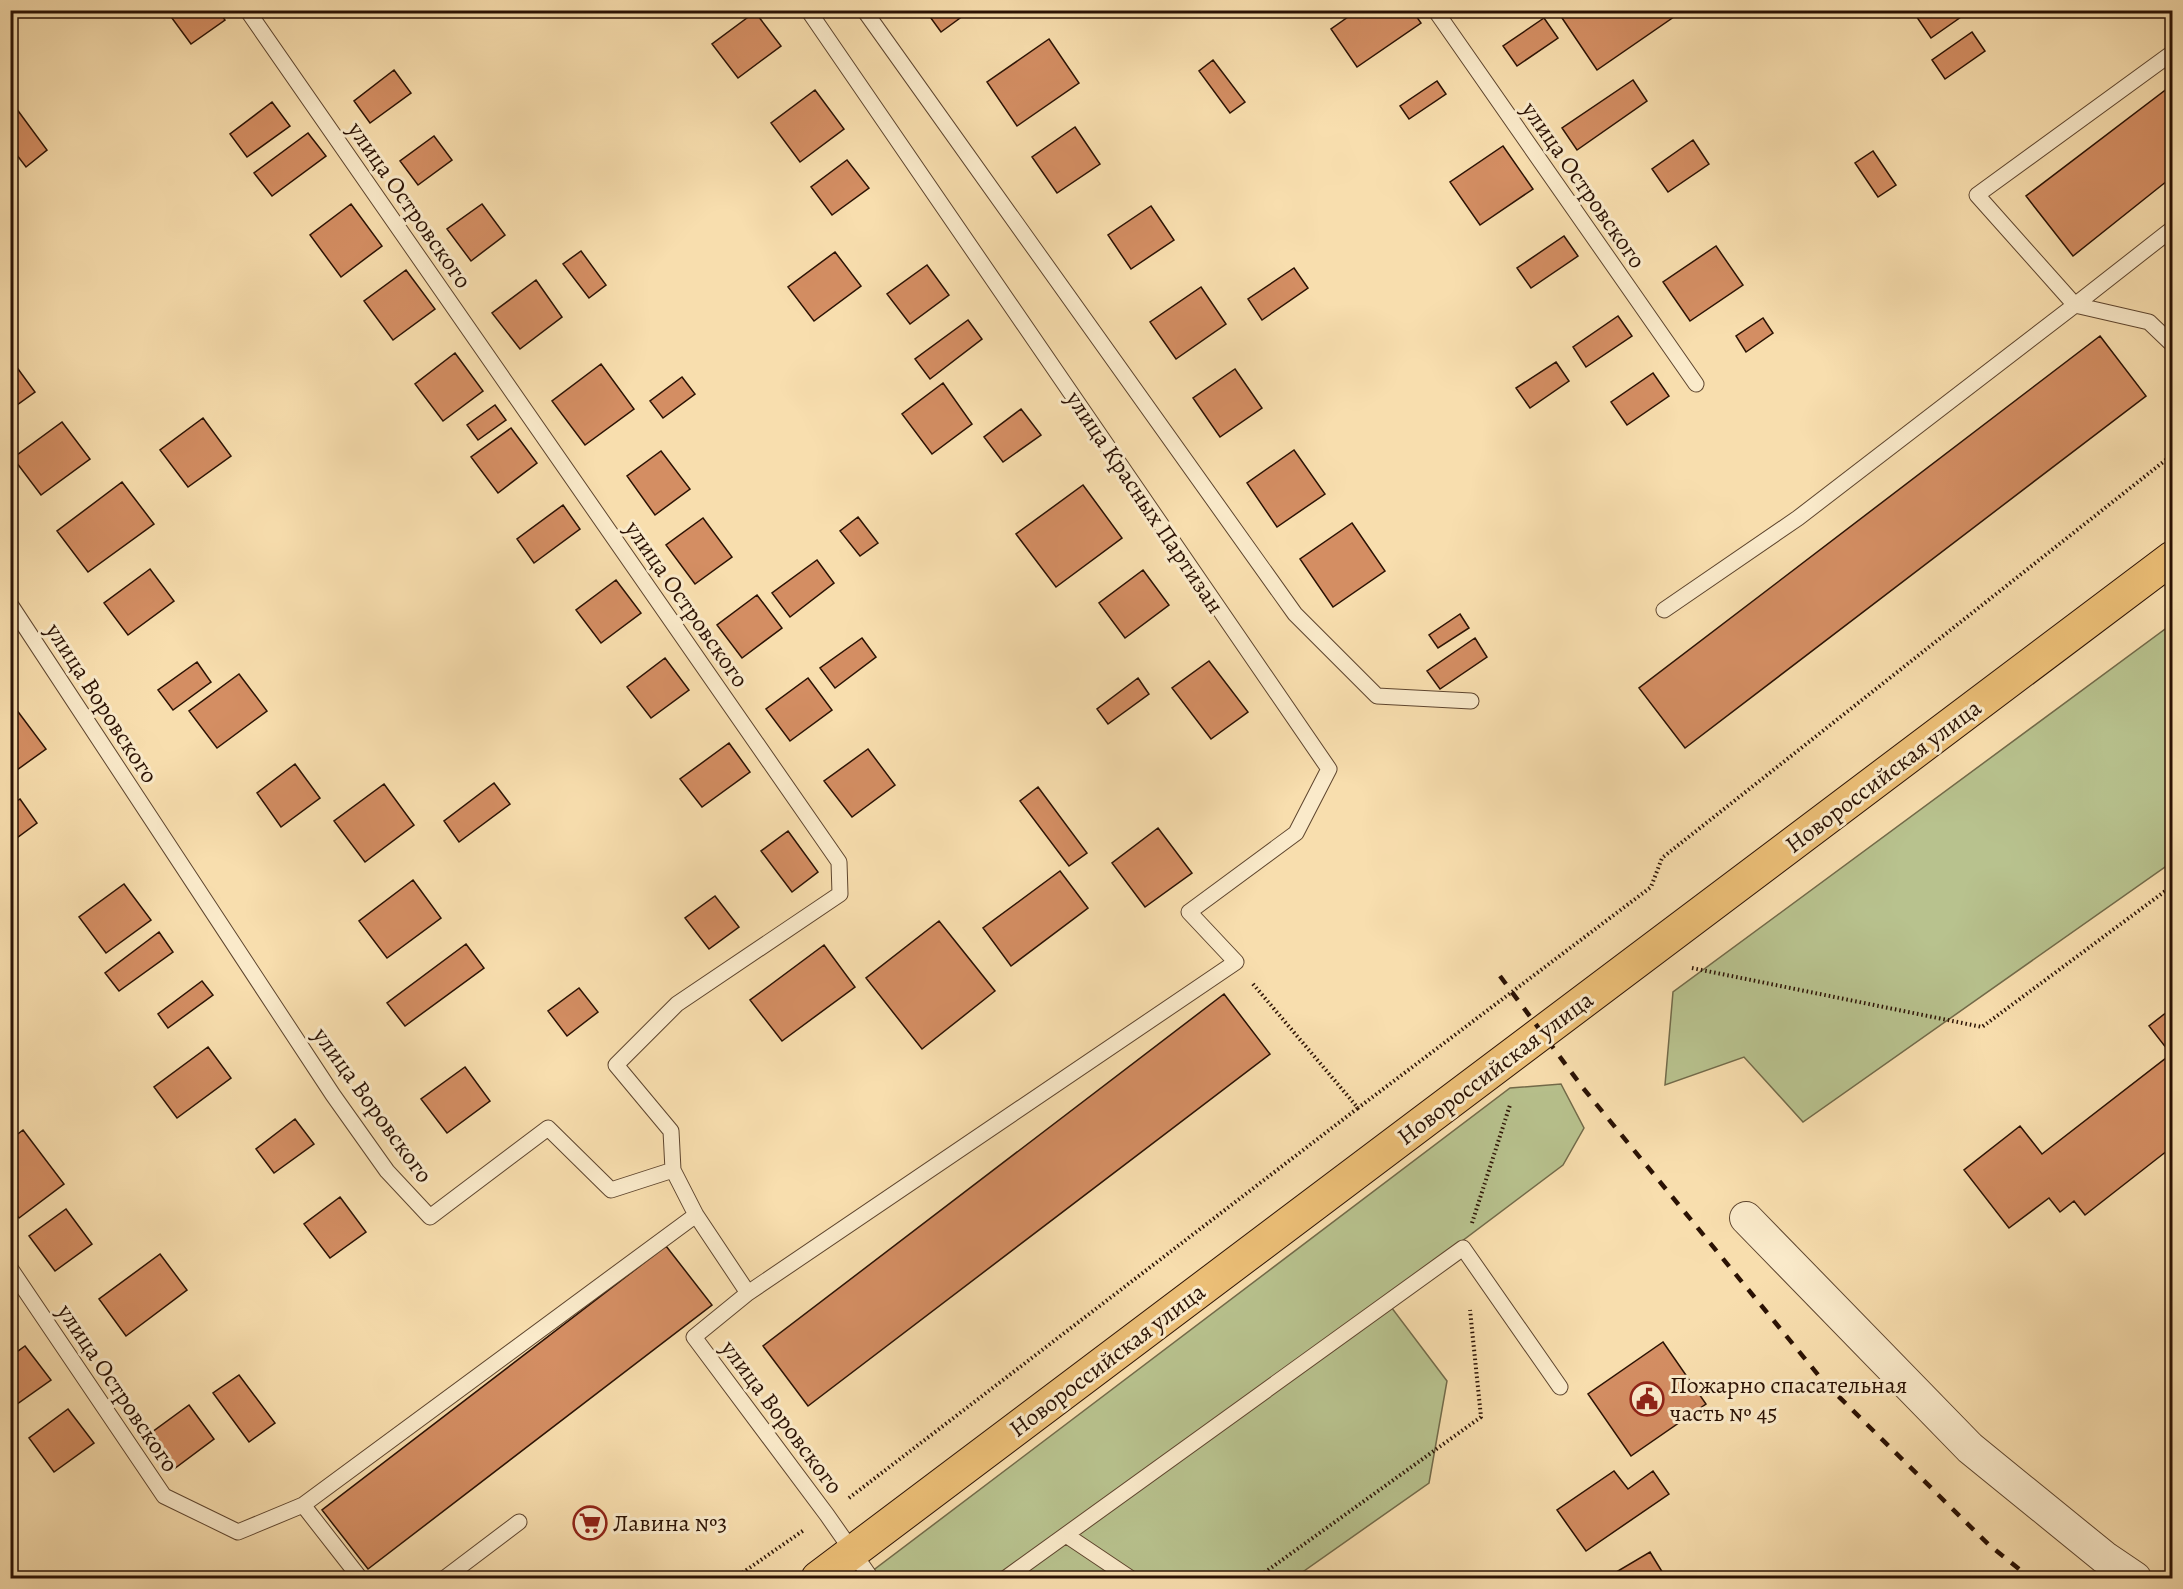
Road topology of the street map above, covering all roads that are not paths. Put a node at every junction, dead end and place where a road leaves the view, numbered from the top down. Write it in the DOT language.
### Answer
graph roads {
  1 [pos="247,10"];
  2 [pos="808,10"];
  3 [pos="864,10"];
  4 [pos="1435,10"];
  5 [pos="2172,53"];
  6 [pos="2172,229"];
  7 [pos="2075,305"];
  8 [pos="2172,344"];
  9 [pos="1696,384"];
  10 [pos="2172,558"];
  11 [pos="10,604"];
  12 [pos="1664,610"];
  13 [pos="1471,701"];
  14 [pos="673,1170"];
  15 [pos="696,1215"];
  16 [pos="1746,1218"];
  17 [pos="10,1268"];
  18 [pos="748,1293"];
  19 [pos="1560,1387"];
  20 [pos="303,1505"];
  21 [pos="519,1522"];
  22 [pos="1066,1534"];
  23 [pos="862,1565"];
  24 [pos="360,1578"];
  25 [pos="444,1578"];
  26 [pos="818,1578"];
  27 [pos="1006,1578"];
  28 [pos="1130,1578"];
  29 [pos="2135,1578"];
  1 -- 14 [label="lane, улица Островского"];
  2 -- 18 [label="lane, улица Красных Партизан"];
  3 -- 13 [label="lane"];
  4 -- 9 [label="lane, улица Островского"];
  5 -- 7 [label="lane"];
  6 -- 7 [label="lane"];
  7 -- 8 [label="lane"];
  7 -- 12 [label="lane"];
  10 -- 23 [label="main road, Новороссийская улица"];
  11 -- 14 [label="lane, улица Воровского"];
  14 -- 15 [label="lane"];
  15 -- 18 [label="lane"];
  15 -- 20 [label="lane, улица Островского"];
  16 -- 29 [label="street"];
  17 -- 20 [label="lane, улица Островского"];
  18 -- 23 [label="lane, улица Воровского"];
  19 -- 22 [label="lane"];
  20 -- 24 [label="lane"];
  21 -- 25 [label="lane"];
  22 -- 27 [label="lane"];
  22 -- 28 [label="lane"];
  23 -- 26 [label="main road, Новороссийская улица"];
}
